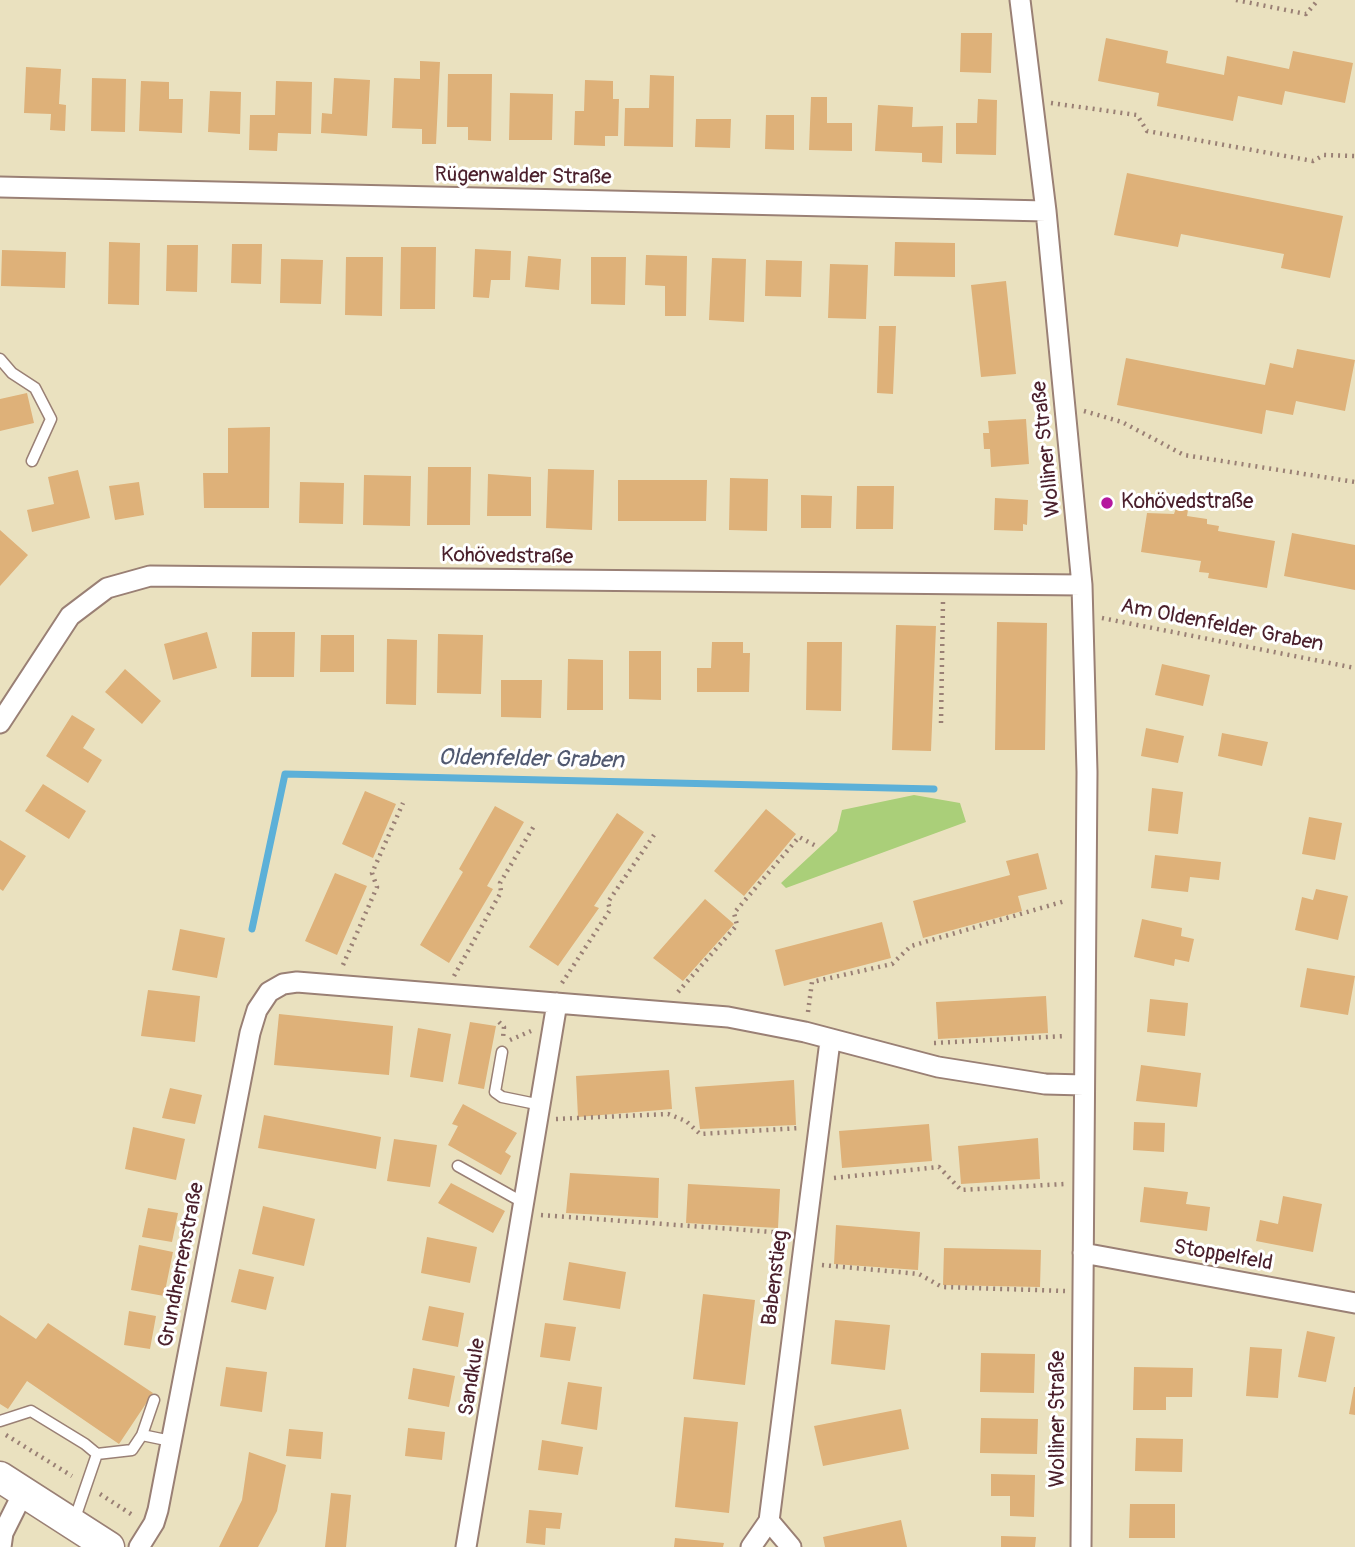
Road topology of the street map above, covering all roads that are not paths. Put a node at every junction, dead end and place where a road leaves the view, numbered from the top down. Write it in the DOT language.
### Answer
graph roads {
  1 [pos="1020,0"];
  2 [pos="0,187"];
  3 [pos="1046,211"];
  4 [pos="0,359"];
  5 [pos="32,461"];
  6 [pos="1082,585"];
  7 [pos="0,723"];
  8 [pos="548,1002"];
  9 [pos="830,1041"];
  10 [pos="502,1052"];
  11 [pos="1084,1085"];
  12 [pos="539,1112"];
  13 [pos="458,1166"];
  14 [pos="524,1208"];
  15 [pos="1083,1253"];
  16 [pos="1355,1303"];
  17 [pos="154,1400"];
  18 [pos="0,1421"];
  19 [pos="142,1435"];
  20 [pos="171,1440"];
  21 [pos="97,1454"];
  22 [pos="12,1485"];
  23 [pos="769,1521"];
  24 [pos="73,1524"];
  25 [pos="1,1547"];
  26 [pos="109,1547"];
  27 [pos="139,1547"];
  28 [pos="466,1547"];
  29 [pos="751,1547"];
  30 [pos="791,1547"];
  31 [pos="1081,1547"];
  1 -- 3 [label="street, Wolliner Straße"];
  2 -- 3 [label="street, Rügenwalder Straße"];
  3 -- 6 [label="street, Wolliner Straße"];
  4 -- 5 [label="lane"];
  6 -- 7 [label="street, Kohövedstraße"];
  6 -- 11 [label="street, Wolliner Straße"];
  8 -- 9 [label="street"];
  8 -- 12 [label="street, Sandkule"];
  8 -- 20 [label="street, Grundherrenstraße"];
  9 -- 11 [label="street"];
  9 -- 23 [label="street, Babenstieg"];
  10 -- 12 [label="lane"];
  11 -- 15 [label="street, Wolliner Straße"];
  12 -- 14 [label="street, Sandkule"];
  13 -- 14 [label="lane"];
  14 -- 28 [label="street, Sandkule"];
  15 -- 16 [label="street, Stoppelfeld"];
  15 -- 31 [label="street, Wolliner Straße"];
  17 -- 19 [label="lane"];
  18 -- 21 [label="lane"];
  19 -- 20 [label="lane"];
  19 -- 21 [label="lane"];
  20 -- 27 [label="street, Grundherrenstraße"];
  21 -- 24 [label="lane"];
  22 -- 24 [label="main road"];
  22 -- 25 [label="street"];
  23 -- 29 [label="street, Babenstieg"];
  23 -- 30 [label="street"];
  24 -- 26 [label="main road"];
}
